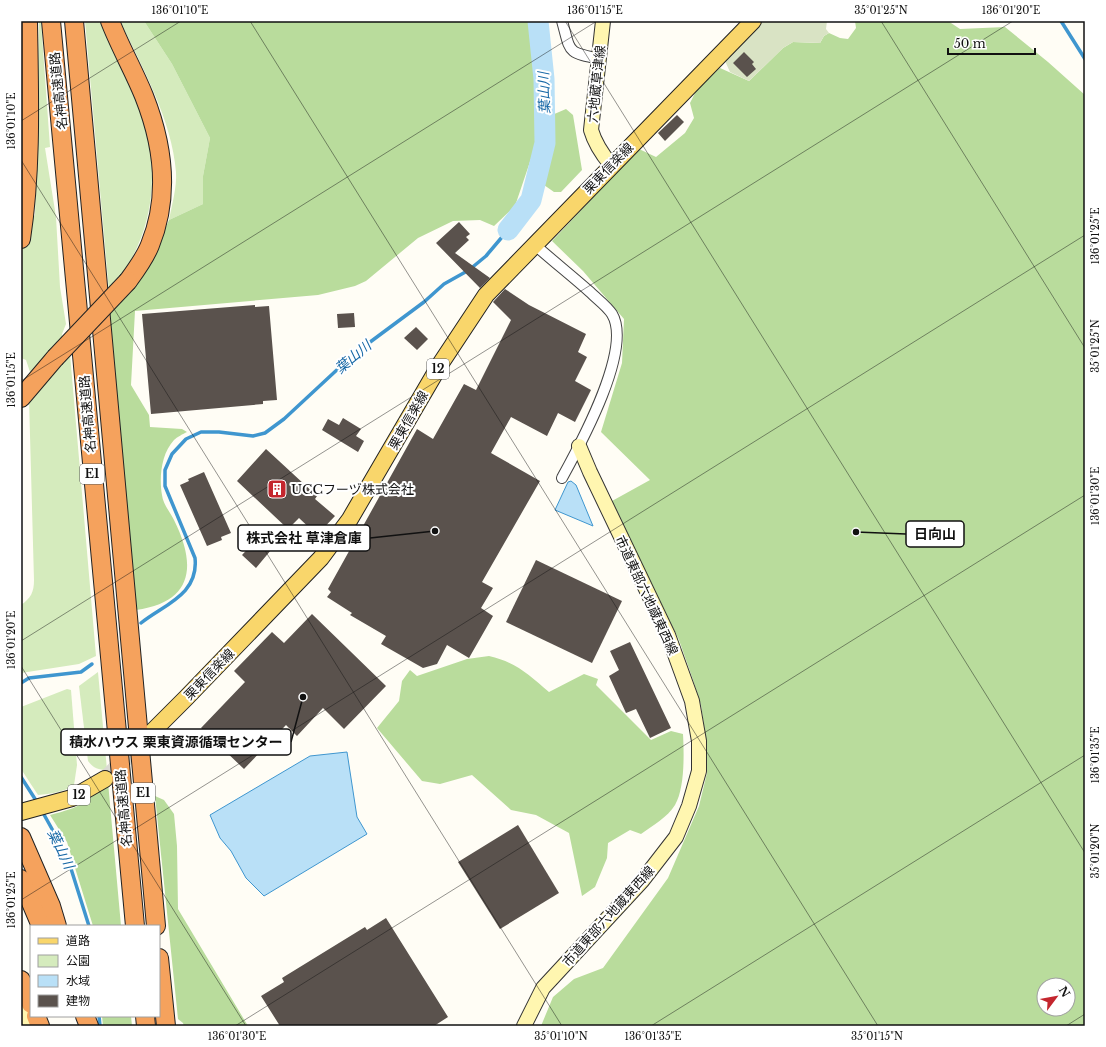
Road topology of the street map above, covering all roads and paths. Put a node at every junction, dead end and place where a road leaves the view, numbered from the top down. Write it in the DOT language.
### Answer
graph roads {
  1 [pos="28,21"];
  2 [pos="51,21"];
  3 [pos="74,21"];
  4 [pos="110,21"];
  5 [pos="562,21"];
  6 [pos="603,21"];
  7 [pos="753,21"];
  8 [pos="600,58"];
  9 [pos="611,165"];
  10 [pos="21,239"];
  11 [pos="535,245"];
  12 [pos="21,398"];
  13 [pos="579,446"];
  14 [pos="562,478"];
  15 [pos="148,736"];
  16 [pos="104,779"];
  17 [pos="26,810"];
  18 [pos="21,836"];
  19 [pos="21,878"];
  20 [pos="42,925"];
  21 [pos="57,925"];
  22 [pos="135,925"];
  23 [pos="156,925"];
  24 [pos="160,968"];
  25 [pos="21,980"];
  26 [pos="30,1002"];
  27 [pos="21,1006"];
  28 [pos="31,1026"];
  29 [pos="166,1026"];
  30 [pos="524,1026"];
  1 -- 10 [label="highway"];
  2 -- 22 [label="highway, 名神高速道路 / E1"];
  3 -- 23 [label="highway, 名神高速道路 / E1"];
  4 -- 12 [label="highway, bridge"];
  5 -- 8 [label="street"];
  6 -- 8 [label="street, 六地蔵草津線"];
  7 -- 9 [label="main road, 栗東信楽線 / 12"];
  8 -- 9 [label="street, 六地蔵草津線"];
  9 -- 11 [label="main road, 栗東信楽線 / 12"];
  11 -- 13 [label="street"];
  11 -- 15 [label="main road, 栗東信楽線 / 12"];
  13 -- 14 [label="street"];
  13 -- 30 [label="street, 市道東部六地蔵東西線"];
  16 -- 17 [label="main road, 12"];
  18 -- 21 [label="highway"];
  19 -- 20 [label="highway"];
  24 -- 29 [label="highway"];
  25 -- 26 [label="highway"];
  27 -- 28 [label="street"];
}
